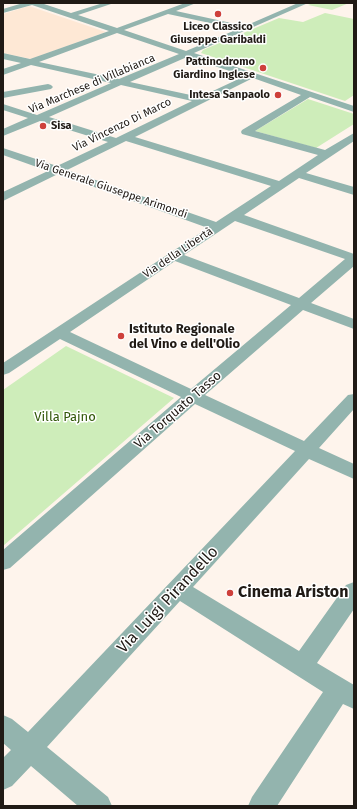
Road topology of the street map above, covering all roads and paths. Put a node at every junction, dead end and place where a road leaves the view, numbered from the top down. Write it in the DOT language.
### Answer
graph roads {
  1 [pos="31,3"];
  2 [pos="34,3"];
  3 [pos="110,3"];
  4 [pos="192,3"];
  5 [pos="304,3"];
  6 [pos="3,11"];
  7 [pos="168,12"];
  8 [pos="71,15"];
  9 [pos="245,28"];
  10 [pos="117,30"];
  11 [pos="188,54"];
  12 [pos="3,56"];
  13 [pos="30,62"];
  14 [pos="3,72"];
  15 [pos="253,76"];
  16 [pos="121,83"];
  17 [pos="48,87"];
  18 [pos="3,94"];
  19 [pos="309,94"];
  20 [pos="199,100"];
  21 [pos="3,107"];
  22 [pos="354,109"];
  23 [pos="3,113"];
  24 [pos="37,119"];
  25 [pos="3,134"];
  26 [pos="354,136"];
  27 [pos="120,139"];
  28 [pos="3,151"];
  29 [pos="327,154"];
  30 [pos="57,170"];
  31 [pos="297,174"];
  32 [pos="281,185"];
  33 [pos="354,191"];
  34 [pos="3,197"];
  35 [pos="234,216"];
  36 [pos="218,226"];
  37 [pos="174,256"];
  38 [pos="354,259"];
  39 [pos="301,304"];
  40 [pos="354,324"];
  41 [pos="59,333"];
  42 [pos="3,370"];
  43 [pos="193,396"];
  44 [pos="354,399"];
  45 [pos="306,450"];
  46 [pos="354,472"];
  47 [pos="3,562"];
  48 [pos="179,589"];
  49 [pos="354,591"];
  50 [pos="302,666"];
  51 [pos="347,693"];
  52 [pos="3,727"];
  53 [pos="29,749"];
  54 [pos="3,777"];
  55 [pos="99,806"];
  56 [pos="261,806"];
  1 -- 6 [label="street"];
  2 -- 8 [label="street"];
  3 -- 8 [label="street"];
  4 -- 7 [label="street"];
  5 -- 9 [label="street, Via Marchese di Villabianca"];
  7 -- 9 [label="street"];
  7 -- 10 [label="street"];
  8 -- 10 [label="street"];
  9 -- 11 [label="street, Via Marchese di Villabianca"];
  10 -- 11 [label="street"];
  10 -- 13 [label="street"];
  11 -- 15 [label="street"];
  11 -- 16 [label="street, Via Marchese di Villabianca"];
  12 -- 13 [label="street"];
  13 -- 14 [label="street"];
  13 -- 16 [label="street"];
  15 -- 19 [label="street"];
  15 -- 20 [label="street, Via Vincenzo Di Marco"];
  16 -- 20 [label="street"];
  16 -- 24 [label="street, Via Marchese di Villabianca"];
  17 -- 18 [label="street"];
  19 -- 22 [label="street"];
  19 -- 29 [label="street"];
  20 -- 27 [label="street, Via Vincenzo Di Marco"];
  21 -- 24 [label="street"];
  23 -- 24 [label="street"];
  24 -- 25 [label="street, Via Marchese di Villabianca"];
  24 -- 25 [label="street, Via Marchese di Villabianca"];
  24 -- 27 [label="street"];
  26 -- 29 [label="street, Via della Libertà"];
  27 -- 30 [label="street, Via Vincenzo Di Marco"];
  27 -- 32 [label="street"];
  28 -- 30 [label="street, Via Generale Giuseppe Arimondi"];
  29 -- 31 [label="street, Via della Libertà"];
  30 -- 34 [label="street, Via Vincenzo Di Marco"];
  30 -- 36 [label="street, Via Generale Giuseppe Arimondi"];
  31 -- 32 [label="street, Via della Libertà"];
  31 -- 33 [label="street"];
  32 -- 35 [label="street, Via della Libertà"];
  35 -- 36 [label="street, Via della Libertà"];
  35 -- 38 [label="street"];
  36 -- 37 [label="street, Via della Libertà"];
  37 -- 39 [label="street"];
  37 -- 41 [label="street, Via della Libertà"];
  38 -- 39 [label="street, Via Torquato Tasso"];
  39 -- 40 [label="street"];
  39 -- 43 [label="street, Via Torquato Tasso"];
  41 -- 42 [label="street, Via della Libertà"];
  41 -- 43 [label="street"];
  43 -- 45 [label="street"];
  43 -- 47 [label="street, Via Torquato Tasso"];
  44 -- 45 [label="street, Via Luigi Pirandello"];
  45 -- 46 [label="street"];
  45 -- 48 [label="street, Via Luigi Pirandello"];
  48 -- 50 [label="street"];
  48 -- 53 [label="street, Via Luigi Pirandello"];
  49 -- 50 [label="street"];
  50 -- 51 [label="street"];
  51 -- 56 [label="street"];
  52 -- 53 [label="street"];
  53 -- 54 [label="street, Via Luigi Pirandello"];
  53 -- 55 [label="street"];
}
